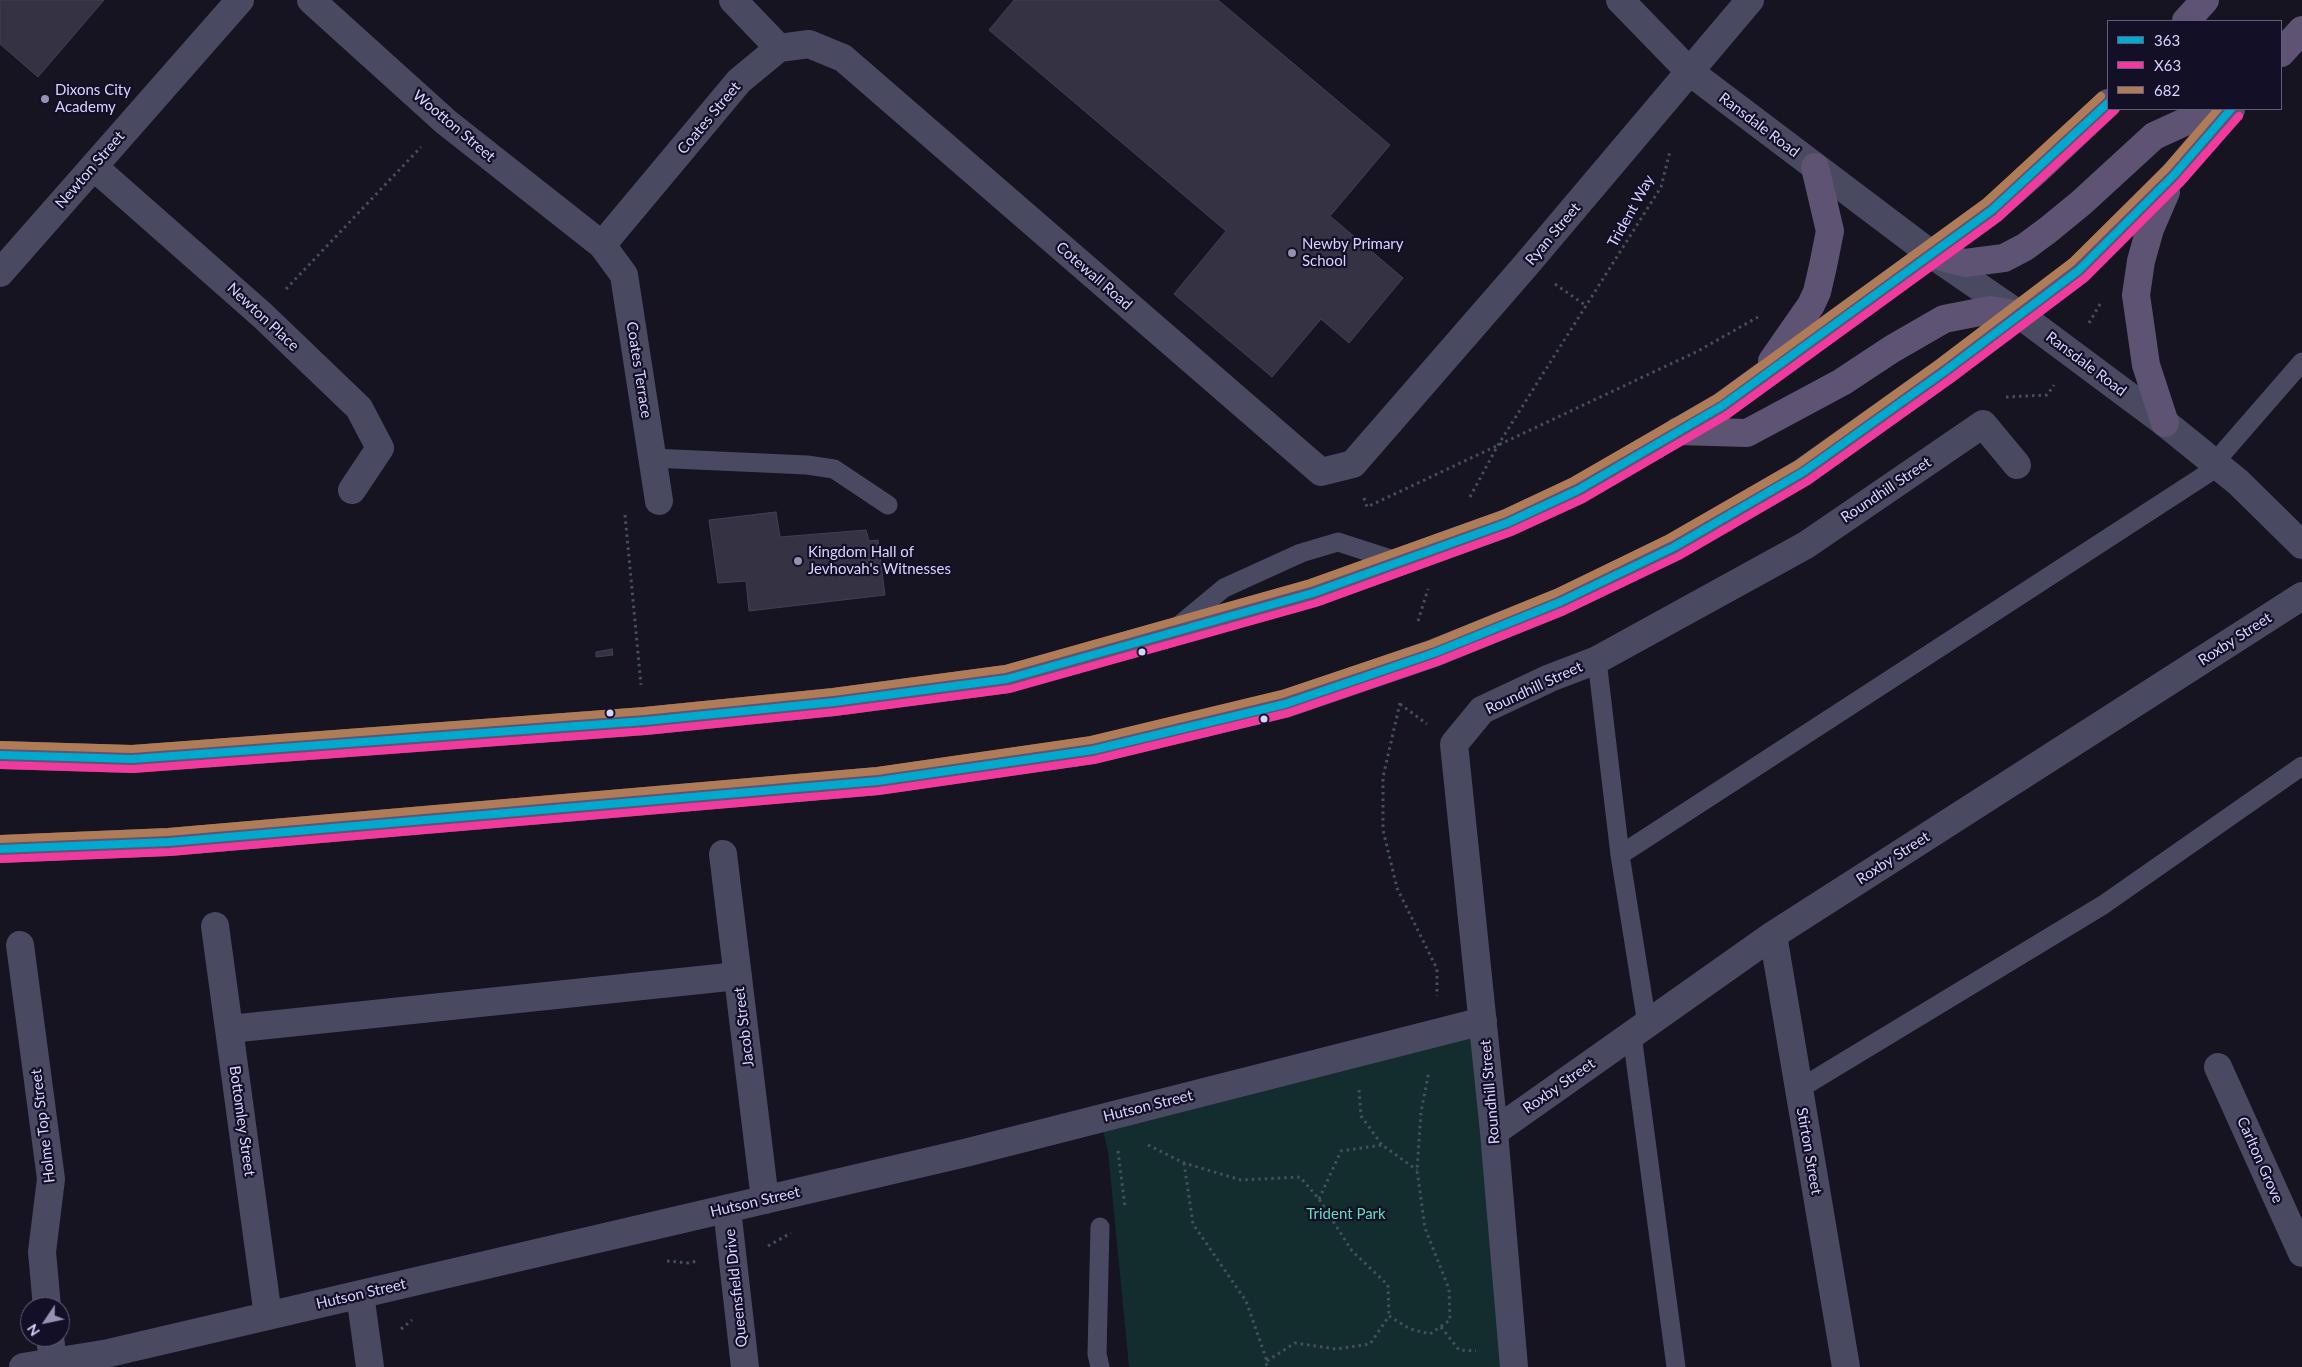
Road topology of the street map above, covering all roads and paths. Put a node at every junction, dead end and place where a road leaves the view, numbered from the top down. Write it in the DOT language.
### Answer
graph roads {
  1 [pos="240,0"];
  2 [pos="311,0"];
  3 [pos="733,0"];
  4 [pos="1620,0"];
  5 [pos="1750,0"];
  6 [pos="779,48"];
  7 [pos="1690,72"];
  8 [pos="2107,104"];
  9 [pos="2210,110"];
  10 [pos="2230,110"];
  11 [pos="446,122"];
  12 [pos="1671,149"];
  13 [pos="94,166"];
  14 [pos="1815,167"];
  15 [pos="2174,175"];
  16 [pos="602,246"];
  17 [pos="1931,254"];
  18 [pos="0,273"];
  19 [pos="1763,314"];
  20 [pos="262,315"];
  21 [pos="2020,315"];
  22 [pos="1575,321"];
  23 [pos="2072,355"];
  24 [pos="2302,362"];
  25 [pos="1761,376"];
  26 [pos="2002,398"];
  27 [pos="2165,423"];
  28 [pos="1678,432"];
  29 [pos="652,458"];
  30 [pos="1352,464"];
  31 [pos="2217,464"];
  32 [pos="2017,465"];
  33 [pos="352,490"];
  34 [pos="659,501"];
  35 [pos="888,505"];
  36 [pos="624,510"];
  37 [pos="2302,545"];
  38 [pos="1400,562"];
  39 [pos="2302,596"];
  40 [pos="1166,636"];
  41 [pos="1597,660"];
  42 [pos="645,721"];
  43 [pos="0,755"];
  44 [pos="2302,766"];
  45 [pos="0,849"];
  46 [pos="723,854"];
  47 [pos="1620,854"];
  48 [pos="215,926"];
  49 [pos="1773,935"];
  50 [pos="20,945"];
  51 [pos="738,976"];
  52 [pos="1483,1021"];
  53 [pos="230,1029"];
  54 [pos="1640,1030"];
  55 [pos="2218,1067"];
  56 [pos="1359,1084"];
  57 [pos="1799,1089"];
  58 [pos="1494,1132"];
  59 [pos="1141,1142"];
  60 [pos="1382,1145"];
  61 [pos="1118,1147"];
  62 [pos="1184,1163"];
  63 [pos="1417,1170"];
  64 [pos="1319,1199"];
  65 [pos="765,1200"];
  66 [pos="728,1209"];
  67 [pos="1100,1226"];
  68 [pos="2302,1253"];
  69 [pos="360,1294"];
  70 [pos="46,1297"];
  71 [pos="268,1316"];
  72 [pos="1441,1326"];
  73 [pos="51,1350"];
  74 [pos="1513,1360"];
  75 [pos="1267,1361"];
  76 [pos="23,1367"];
  77 [pos="370,1367"];
  78 [pos="745,1367"];
  79 [pos="1100,1367"];
  80 [pos="1266,1367"];
  81 [pos="1676,1367"];
  82 [pos="1846,1367"];
  1 -- 13 [label="street, Newton Street"];
  2 -- 11 [label="street, Wootton Street"];
  3 -- 6 [label="street"];
  4 -- 7 [label="street, Ransdale Road"];
  5 -- 7 [label="street, Ryan Street"];
  6 -- 16 [label="street, Coates Street"];
  6 -- 30 [label="street, Cotewall Road"];
  7 -- 14 [label="street, Ransdale Road"];
  7 -- 30 [label="street, Ryan Street"];
  8 -- 17 [label="main road"];
  9 -- 17 [label="main road"];
  10 -- 15 [label="main road"];
  11 -- 16 [label="street, Wootton Street"];
  11 -- 20 [label="path"];
  12 -- 22 [label="path, Trident Way"];
  13 -- 18 [label="street, Newton Street"];
  13 -- 20 [label="street, Newton Place"];
  14 -- 17 [label="street, Ransdale Road"];
  14 -- 25 [label="main road"];
  15 -- 21 [label="main road"];
  15 -- 27 [label="main road"];
  16 -- 29 [label="street, Coates Terrace"];
  17 -- 21 [label="street, Ransdale Road"];
  17 -- 25 [label="main road"];
  19 -- 30 [label="path"];
  20 -- 33 [label="street, Newton Place"];
  21 -- 23 [label="street, Ransdale Road"];
  21 -- 28 [label="main road"];
  21 -- 45 [label="main road"];
  23 -- 26 [label="path"];
  23 -- 27 [label="street, Ransdale Road"];
  24 -- 31 [label="lane"];
  25 -- 28 [label="main road"];
  27 -- 31 [label="street, Ransdale Road"];
  28 -- 38 [label="main road"];
  29 -- 34 [label="street, Coates Terrace"];
  29 -- 35 [label="lane"];
  31 -- 37 [label="street, Ransdale Road"];
  31 -- 47 [label="lane"];
  32 -- 41 [label="street, Roundhill Street"];
  36 -- 42 [label="path"];
  38 -- 40 [label="main road"];
  38 -- 40 [label="lane"];
  39 -- 49 [label="street, Roxby Street"];
  40 -- 42 [label="main road"];
  41 -- 47 [label="lane"];
  41 -- 52 [label="street, Roundhill Street"];
  42 -- 43 [label="main road"];
  44 -- 57 [label="lane"];
  46 -- 51 [label="street, Jacob Street"];
  47 -- 54 [label="lane"];
  48 -- 53 [label="street, Bottomley Street"];
  49 -- 54 [label="street, Roxby Street"];
  49 -- 57 [label="street, Stirton Street"];
  50 -- 70 [label="street, Holme Top Street"];
  51 -- 53 [label="street"];
  51 -- 65 [label="street, Jacob Street"];
  52 -- 58 [label="street, Roundhill Street"];
  52 -- 65 [label="street, Hutson Street"];
  53 -- 71 [label="street, Bottomley Street"];
  54 -- 58 [label="street, Roxby Street"];
  54 -- 81 [label="lane"];
  55 -- 68 [label="street, Carlton Grove"];
  56 -- 60 [label="path"];
  57 -- 82 [label="street, Stirton Street"];
  58 -- 74 [label="street, Roundhill Street"];
  59 -- 62 [label="path"];
  60 -- 63 [label="path"];
  60 -- 64 [label="path"];
  61 -- 67 [label="path"];
  62 -- 64 [label="path"];
  62 -- 75 [label="path"];
  64 -- 75 [label="path"];
  65 -- 66 [label="street, Hutson Street"];
  66 -- 69 [label="street, Hutson Street"];
  66 -- 78 [label="street, Queensfield Drive"];
  67 -- 79 [label="lane"];
  69 -- 71 [label="street, Hutson Street"];
  69 -- 77 [label="street"];
  71 -- 73 [label="street, Hutson Street"];
  72 -- 74 [label="path"];
  73 -- 76 [label="street, Hutson Street"];
  75 -- 80 [label="path"];
}
